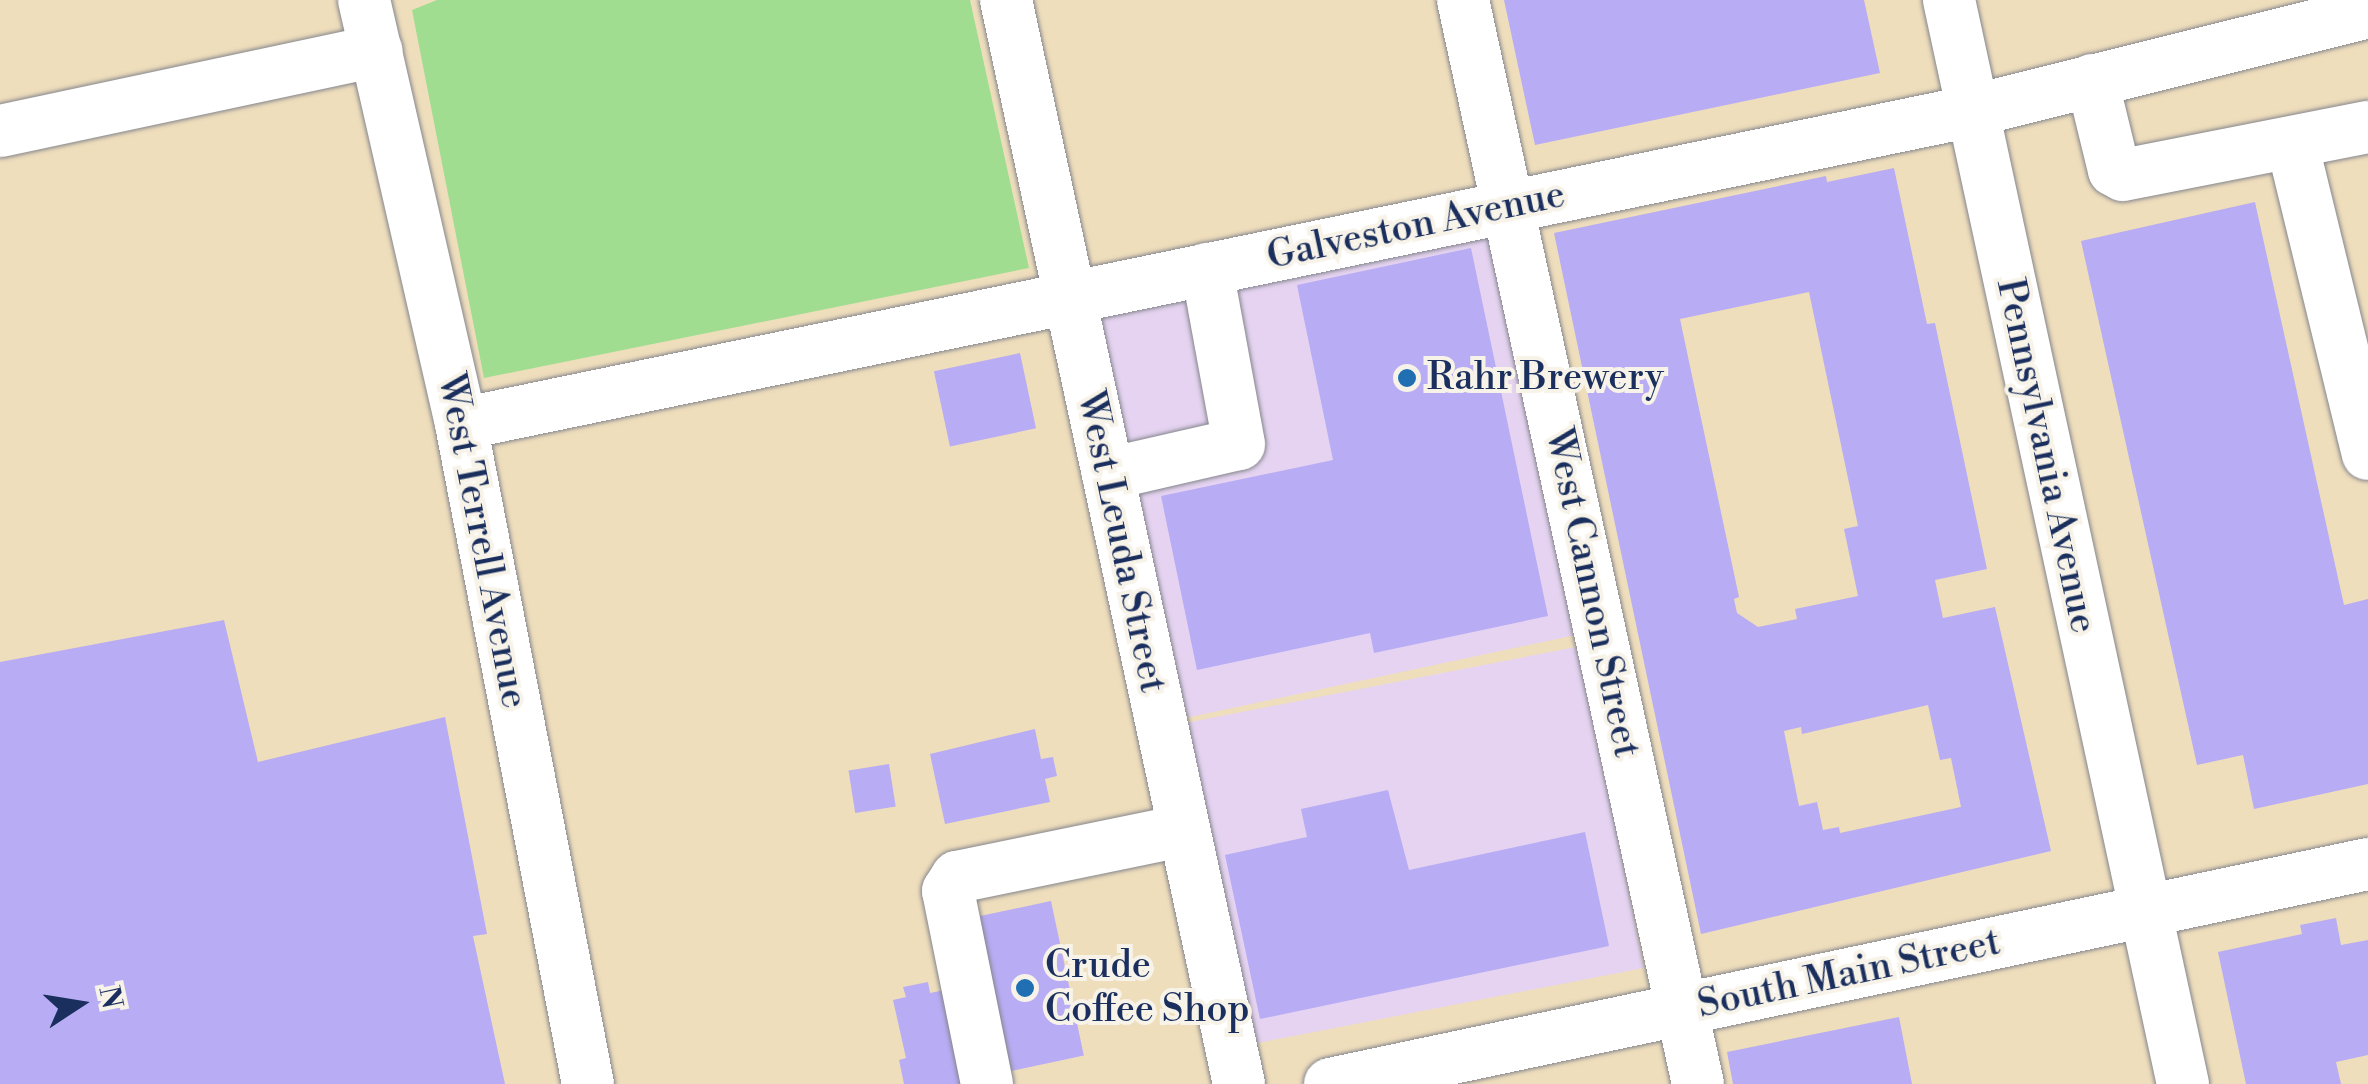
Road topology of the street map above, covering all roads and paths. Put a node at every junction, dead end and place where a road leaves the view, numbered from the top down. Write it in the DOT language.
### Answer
graph roads {
  1 [pos="364,0"];
  2 [pos="1006,0"];
  3 [pos="1463,0"];
  4 [pos="1949,0"];
  5 [pos="2368,12"];
  6 [pos="377,50"];
  7 [pos="2092,80"];
  8 [pos="1972,110"];
  9 [pos="2368,127"];
  10 [pos="0,131"];
  11 [pos="2292,143"];
  12 [pos="1508,207"];
  13 [pos="1207,269"];
  14 [pos="1070,298"];
  15 [pos="461,424"];
  16 [pos="2368,454"];
  17 [pos="1108,474"];
  18 [pos="1182,831"];
  19 [pos="2368,864"];
  20 [pos="2146,911"];
  21 [pos="1682,1010"];
  22 [pos="588,1084"];
  23 [pos="987,1084"];
  24 [pos="1239,1084"];
  25 [pos="1330,1084"];
  26 [pos="1698,1084"];
  27 [pos="2183,1084"];
  1 -- 6 [label="street, West Terrell Avenue"];
  2 -- 14 [label="street, West Leuda Street"];
  3 -- 12 [label="street, West Cannon Street"];
  4 -- 8 [label="street, Pennsylvania Avenue"];
  5 -- 7 [label="street, Galveston Avenue"];
  6 -- 10 [label="street"];
  6 -- 15 [label="street, West Terrell Avenue"];
  7 -- 8 [label="street, Galveston Avenue"];
  7 -- 11 [label="street"];
  8 -- 12 [label="street, Galveston Avenue"];
  8 -- 20 [label="street, Pennsylvania Avenue"];
  9 -- 11 [label="street"];
  11 -- 16 [label="street"];
  12 -- 13 [label="street, Galveston Avenue"];
  12 -- 21 [label="street, West Cannon Street"];
  13 -- 14 [label="street, Galveston Avenue"];
  13 -- 17 [label="street"];
  14 -- 15 [label="street, Galveston Avenue"];
  14 -- 17 [label="street, West Leuda Street"];
  15 -- 22 [label="street, West Terrell Avenue"];
  17 -- 18 [label="street, West Leuda Street"];
  18 -- 23 [label="street"];
  18 -- 24 [label="street, West Leuda Street"];
  19 -- 20 [label="street, South Main Street"];
  20 -- 21 [label="street, South Main Street"];
  20 -- 27 [label="street, Pennsylvania Avenue"];
  21 -- 25 [label="street, South Main Street"];
  21 -- 26 [label="street, West Cannon Street"];
}
